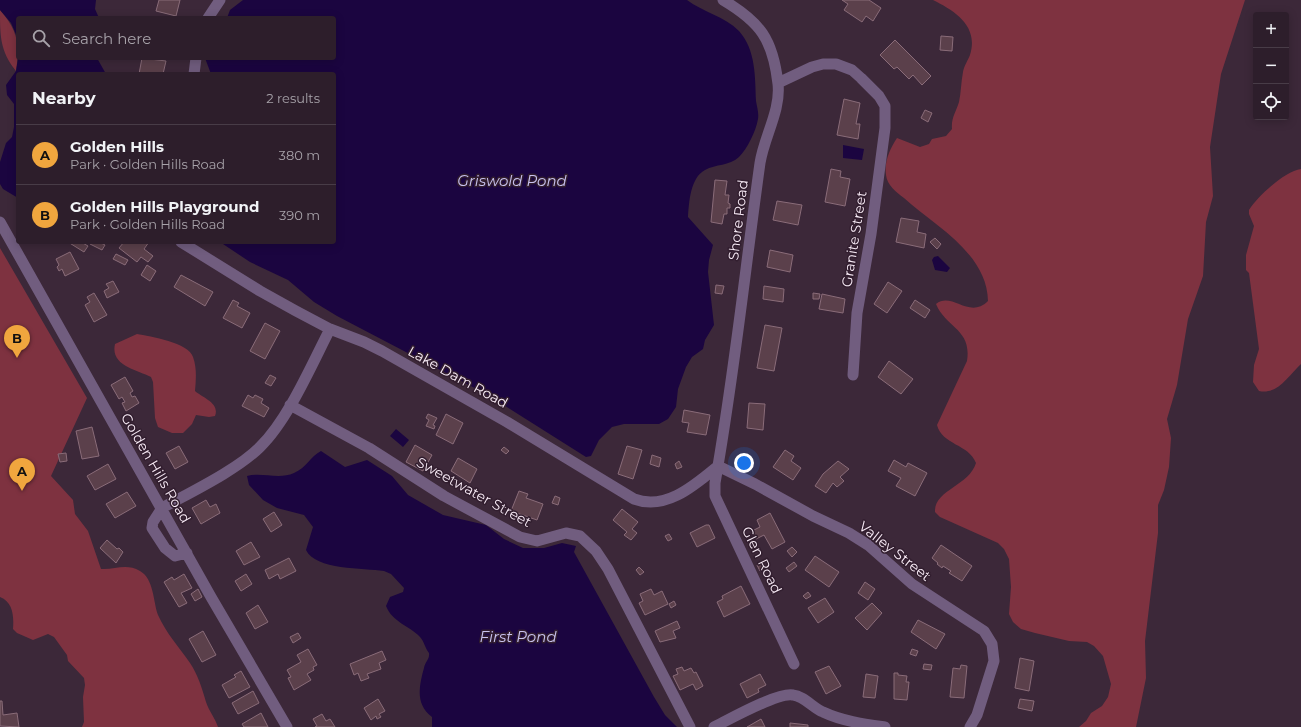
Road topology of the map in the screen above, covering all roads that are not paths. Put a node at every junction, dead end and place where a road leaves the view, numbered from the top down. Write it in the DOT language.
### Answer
graph roads {
  1 [pos="220,0"];
  2 [pos="723,0"];
  3 [pos="209,16"];
  4 [pos="196,60"];
  5 [pos="194,72"];
  6 [pos="778,83"];
  7 [pos="0,222"];
  8 [pos="184,244"];
  9 [pos="330,329"];
  10 [pos="853,375"];
  11 [pos="290,405"];
  12 [pos="718,466"];
  13 [pos="162,508"];
  14 [pos="186,553"];
  15 [pos="794,664"];
  16 [pos="287,727"];
  17 [pos="690,727"];
  18 [pos="714,727"];
  19 [pos="885,727"];
  20 [pos="970,727"];
  1 -- 3 [label="street"];
  2 -- 6 [label="street, Shore Road"];
  4 -- 5 [label="street"];
  6 -- 10 [label="street, Granite Street"];
  6 -- 12 [label="street, Shore Road"];
  7 -- 13 [label="street, Golden Hills Road"];
  8 -- 9 [label="street, Lake Dam Road"];
  9 -- 11 [label="street"];
  9 -- 12 [label="street, Lake Dam Road"];
  11 -- 13 [label="street"];
  11 -- 17 [label="street, Sweetwater Street"];
  12 -- 15 [label="street, Glen Road"];
  12 -- 20 [label="street, Valley Street"];
  13 -- 14 [label="street, Golden Hills Road"];
  13 -- 14 [label="street"];
  14 -- 16 [label="street, Golden Hills Road"];
  18 -- 19 [label="street"];
}
